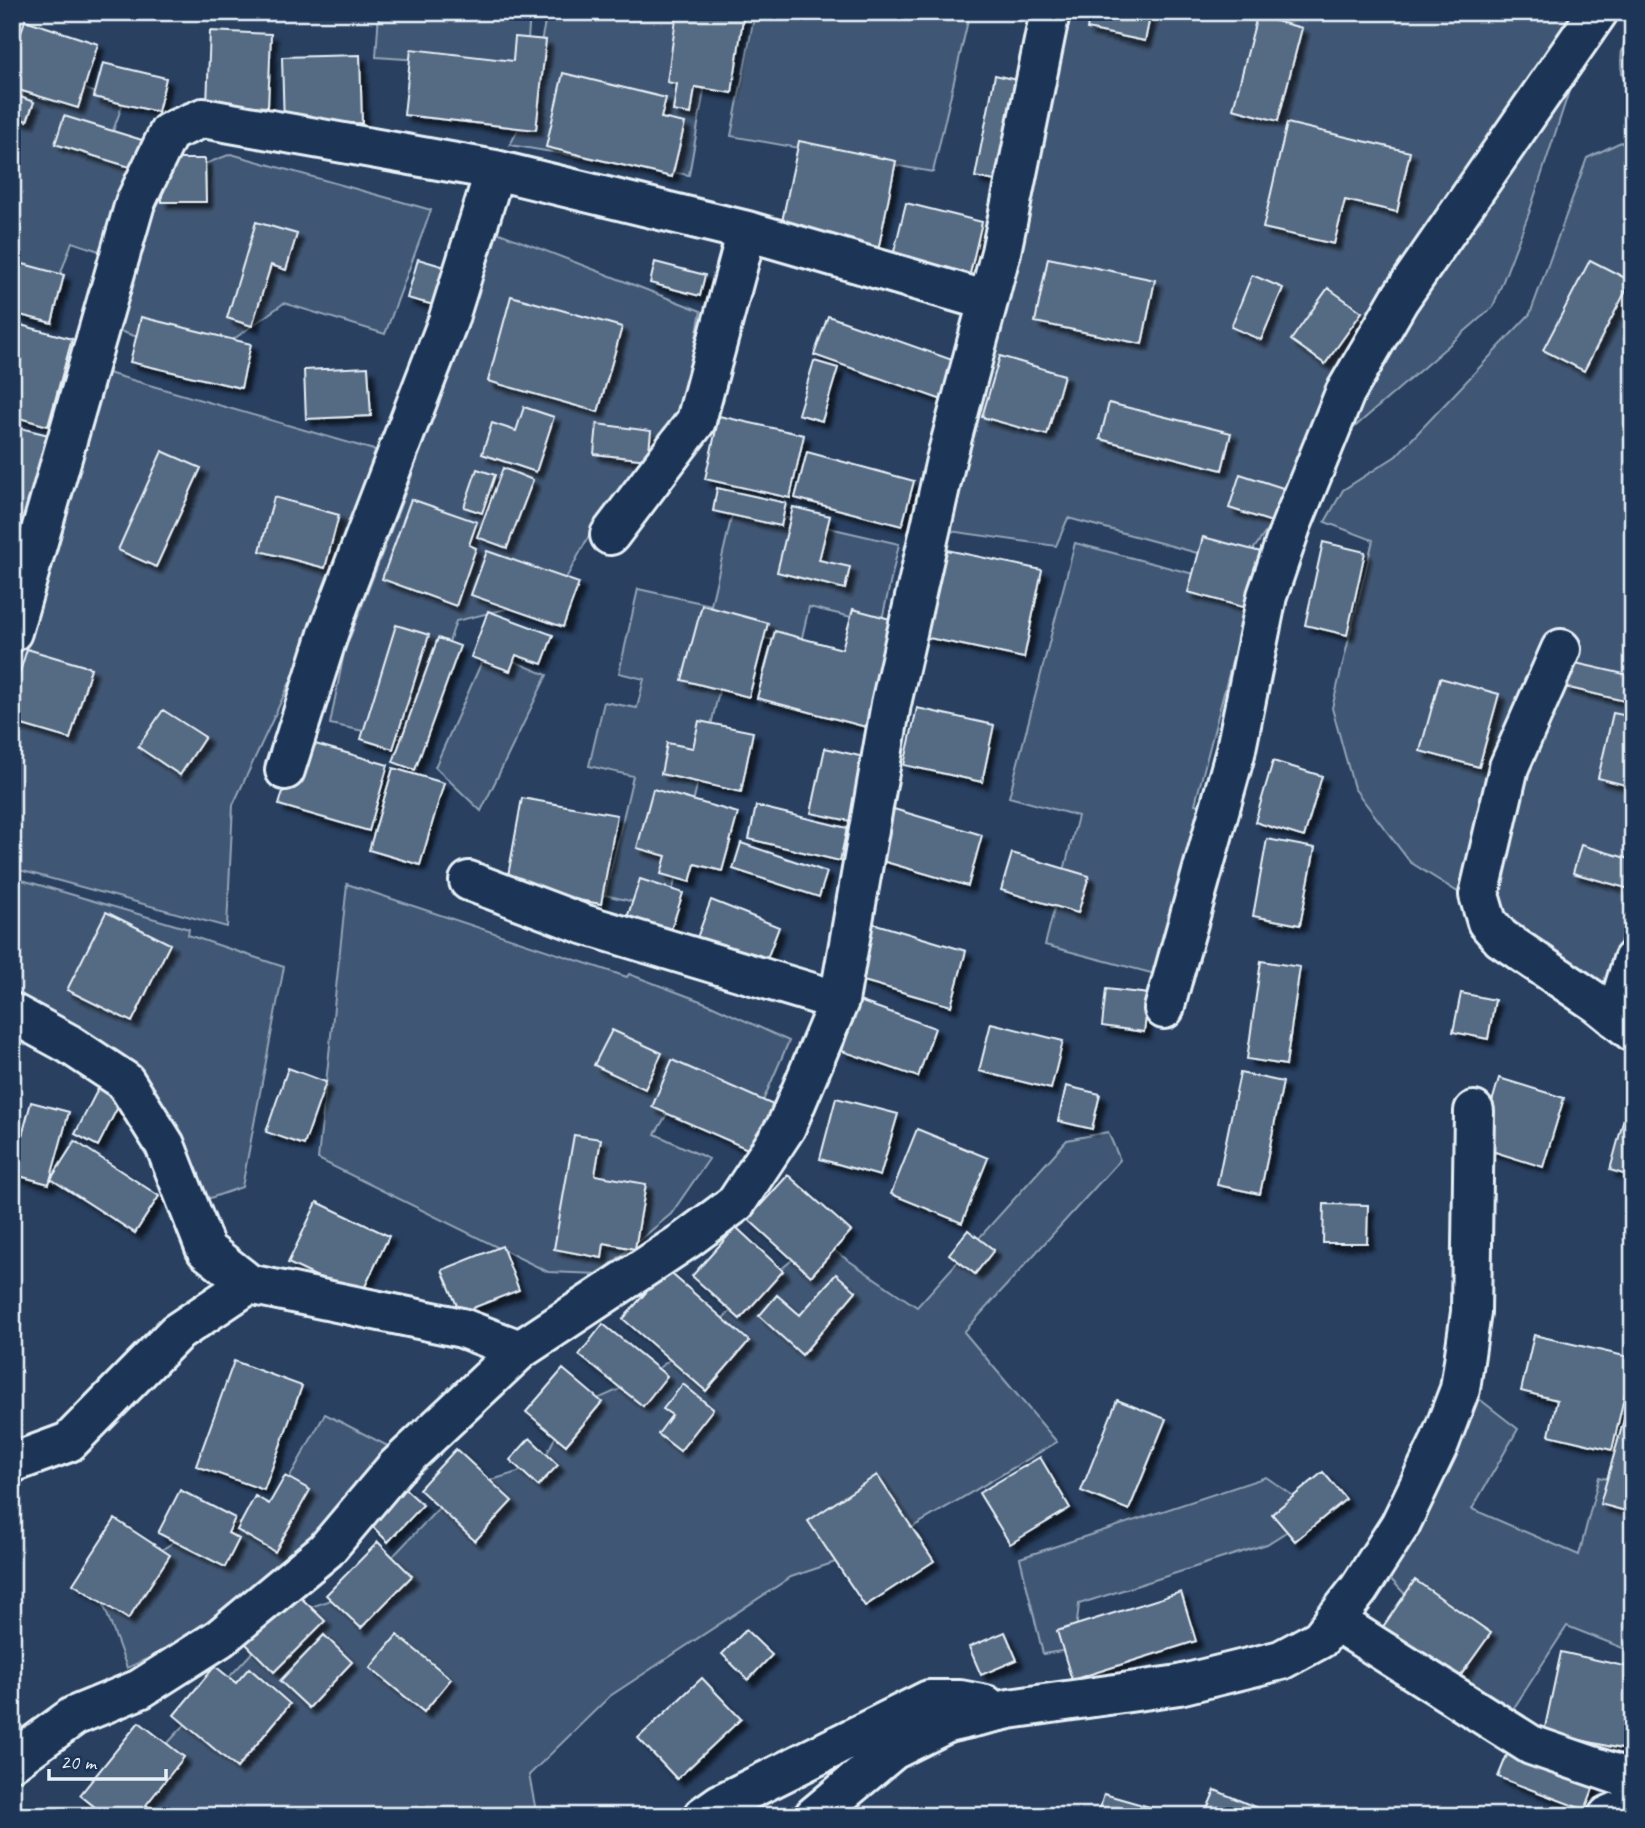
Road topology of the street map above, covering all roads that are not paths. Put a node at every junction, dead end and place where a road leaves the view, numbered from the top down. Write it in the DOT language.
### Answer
graph roads {
  1 [pos="1050,12"];
  2 [pos="1598,12"];
  3 [pos="495,170"];
  4 [pos="747,231"];
  5 [pos="988,301"];
  6 [pos="610,535"];
  7 [pos="12,632"];
  8 [pos="1561,649"];
  9 [pos="285,770"];
  10 [pos="469,881"];
  11 [pos="1633,960"];
  12 [pos="839,1001"];
  13 [pos="1164,1009"];
  14 [pos="12,1013"];
  15 [pos="1624,1025"];
  16 [pos="1474,1111"];
  17 [pos="249,1284"];
  18 [pos="520,1350"];
  19 [pos="12,1463"];
  20 [pos="1334,1620"];
  21 [pos="1009,1709"];
  22 [pos="12,1761"];
  23 [pos="1633,1780"];
  24 [pos="1633,1805"];
  25 [pos="703,1816"];
  26 [pos="814,1816"];
  27 [pos="1608,1816"];
  1 -- 5 [label="lane"];
  2 -- 13 [label="lane"];
  3 -- 4 [label="lane"];
  3 -- 7 [label="lane"];
  3 -- 9 [label="lane"];
  4 -- 5 [label="lane"];
  4 -- 6 [label="lane"];
  5 -- 12 [label="lane"];
  8 -- 15 [label="lane"];
  10 -- 12 [label="lane"];
  11 -- 15 [label="lane"];
  12 -- 18 [label="lane"];
  14 -- 17 [label="lane"];
  16 -- 20 [label="lane"];
  17 -- 18 [label="lane"];
  17 -- 19 [label="lane"];
  18 -- 22 [label="lane"];
  20 -- 21 [label="lane"];
  20 -- 23 [label="lane"];
  21 -- 25 [label="lane"];
  21 -- 26 [label="lane"];
  24 -- 27 [label="lane"];
}
